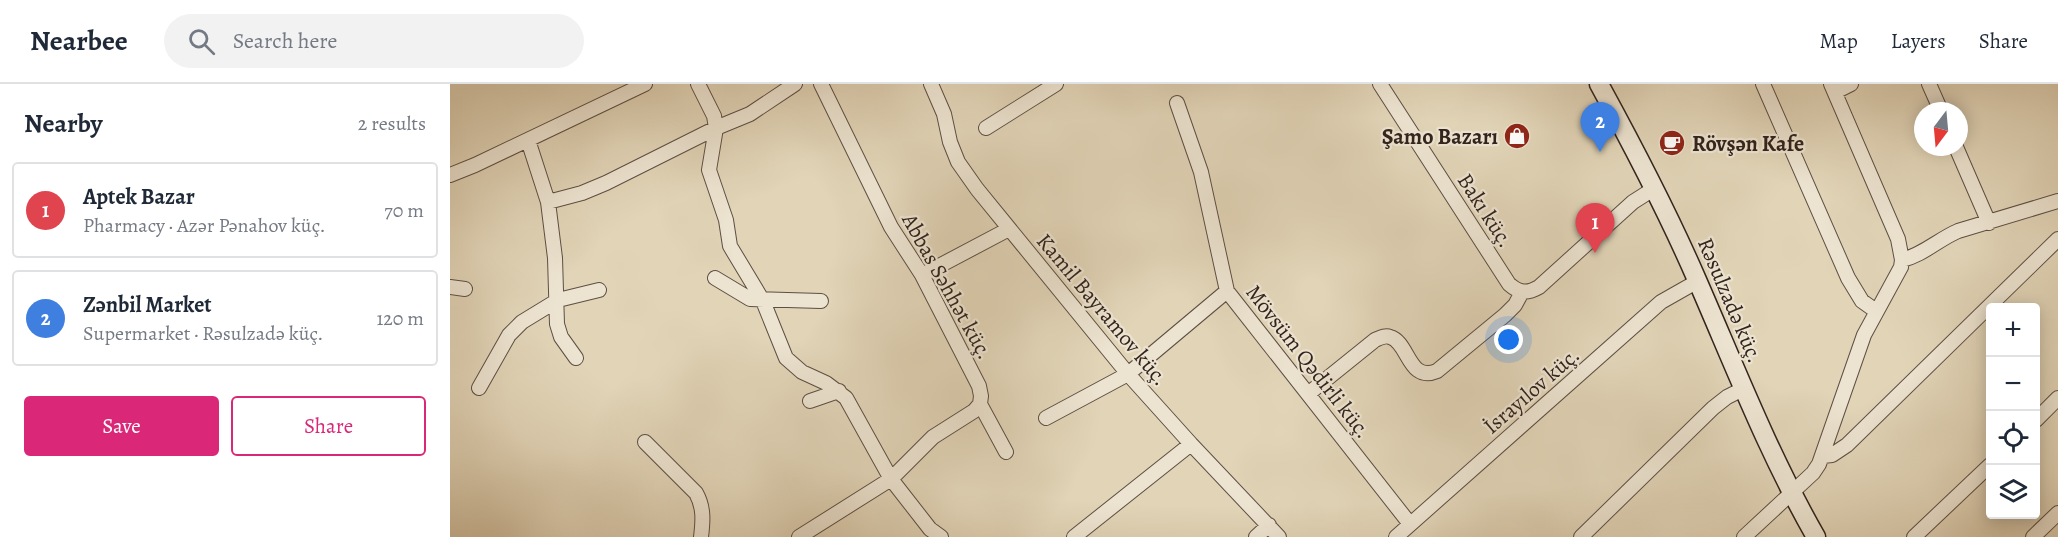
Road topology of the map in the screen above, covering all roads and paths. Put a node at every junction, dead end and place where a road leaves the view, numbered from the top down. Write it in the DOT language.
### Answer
graph roads {
  1 [pos="645,84"];
  2 [pos="698,84"];
  3 [pos="795,84"];
  4 [pos="821,84"];
  5 [pos="931,84"];
  6 [pos="1056,84"];
  7 [pos="1380,84"];
  8 [pos="1599,84"];
  9 [pos="1763,84"];
  10 [pos="1851,84"];
  11 [pos="1929,84"];
  12 [pos="1833,88"];
  13 [pos="1937,102"];
  14 [pos="1177,103"];
  15 [pos="716,128"];
  16 [pos="986,128"];
  17 [pos="528,140"];
  18 [pos="1960,156"];
  19 [pos="450,175"];
  20 [pos="1655,188"];
  21 [pos="548,202"];
  22 [pos="2055,202"];
  23 [pos="2058,217"];
  24 [pos="1989,223"];
  25 [pos="1010,229"];
  26 [pos="2058,239"];
  27 [pos="1902,260"];
  28 [pos="922,275"];
  29 [pos="715,278"];
  30 [pos="1698,281"];
  31 [pos="450,287"];
  32 [pos="465,289"];
  33 [pos="599,290"];
  34 [pos="1227,291"];
  35 [pos="1522,292"];
  36 [pos="558,300"];
  37 [pos="763,301"];
  38 [pos="821,301"];
  39 [pos="1876,311"];
  40 [pos="576,358"];
  41 [pos="1128,374"];
  42 [pos="479,388"];
  43 [pos="1743,389"];
  44 [pos="839,391"];
  45 [pos="1308,394"];
  46 [pos="2058,398"];
  47 [pos="810,400"];
  48 [pos="980,404"];
  49 [pos="2040,416"];
  50 [pos="1046,418"];
  51 [pos="645,442"];
  52 [pos="1191,444"];
  53 [pos="1006,452"];
  54 [pos="1823,456"];
  55 [pos="1986,469"];
  56 [pos="891,478"];
  57 [pos="1792,492"];
  58 [pos="2058,513"];
  59 [pos="1410,524"];
  60 [pos="1269,525"];
  61 [pos="1930,532"];
  62 [pos="701,537"];
  63 [pos="799,537"];
  64 [pos="941,537"];
  65 [pos="1074,537"];
  66 [pos="1256,537"];
  67 [pos="1279,537"];
  68 [pos="1396,537"];
  69 [pos="1581,537"];
  70 [pos="1744,537"];
  71 [pos="1816,537"];
  72 [pos="1914,537"];
  73 [pos="2033,537"];
  1 -- 17 [label="street"];
  2 -- 15 [label="street"];
  3 -- 15 [label="street"];
  4 -- 28 [label="street, Abbas Səhhət küç."];
  5 -- 25 [label="street, Kamil Bayramov küç."];
  6 -- 16 [label="street"];
  7 -- 35 [label="street, Bakı küç."];
  8 -- 20 [label="street, Rəsulzadə küç."];
  9 -- 39 [label="street"];
  10 -- 12 [label="street"];
  11 -- 13 [label="street"];
  12 -- 27 [label="street"];
  14 -- 34 [label="street, Mövsüm Qədirli küç."];
  15 -- 21 [label="street"];
  15 -- 37 [label="street"];
  17 -- 19 [label="street"];
  17 -- 21 [label="street"];
  18 -- 24 [label="street"];
  20 -- 30 [label="street, Rəsulzadə küç."];
  20 -- 35 [label="street"];
  21 -- 36 [label="street"];
  22 -- 23 [label="street"];
  22 -- 24 [label="street"];
  24 -- 27 [label="street"];
  25 -- 28 [label="street"];
  25 -- 41 [label="street, Kamil Bayramov küç."];
  26 -- 54 [label="street"];
  27 -- 39 [label="street"];
  28 -- 48 [label="street, Abbas Səhhət küç."];
  29 -- 37 [label="street"];
  30 -- 43 [label="street, Rəsulzadə küç."];
  30 -- 59 [label="street, İsrayılov küç."];
  31 -- 32 [label="street"];
  33 -- 36 [label="street"];
  34 -- 41 [label="street"];
  34 -- 45 [label="street, Mövsüm Qədirli küç."];
  35 -- 45 [label="street"];
  36 -- 40 [label="street"];
  36 -- 42 [label="street"];
  37 -- 38 [label="street"];
  37 -- 44 [label="street"];
  39 -- 54 [label="street"];
  41 -- 50 [label="street"];
  41 -- 52 [label="street, Kamil Bayramov küç."];
  43 -- 57 [label="street, Rəsulzadə küç."];
  43 -- 69 [label="street"];
  44 -- 47 [label="street"];
  44 -- 56 [label="street"];
  45 -- 59 [label="street, Mövsüm Qədirli küç."];
  46 -- 49 [label="street"];
  48 -- 53 [label="street, Abbas Səhhət küç."];
  48 -- 56 [label="street"];
  51 -- 62 [label="street"];
  52 -- 60 [label="street, Kamil Bayramov küç."];
  52 -- 65 [label="street"];
  54 -- 57 [label="street"];
  55 -- 61 [label="street"];
  56 -- 63 [label="street"];
  56 -- 64 [label="street"];
  57 -- 70 [label="street"];
  57 -- 71 [label="street, Rəsulzadə küç."];
  58 -- 73 [label="street"];
  59 -- 68 [label="street, İsrayılov küç."];
  60 -- 66 [label="street"];
  60 -- 67 [label="street, Kamil Bayramov küç."];
  61 -- 72 [label="street"];
}
